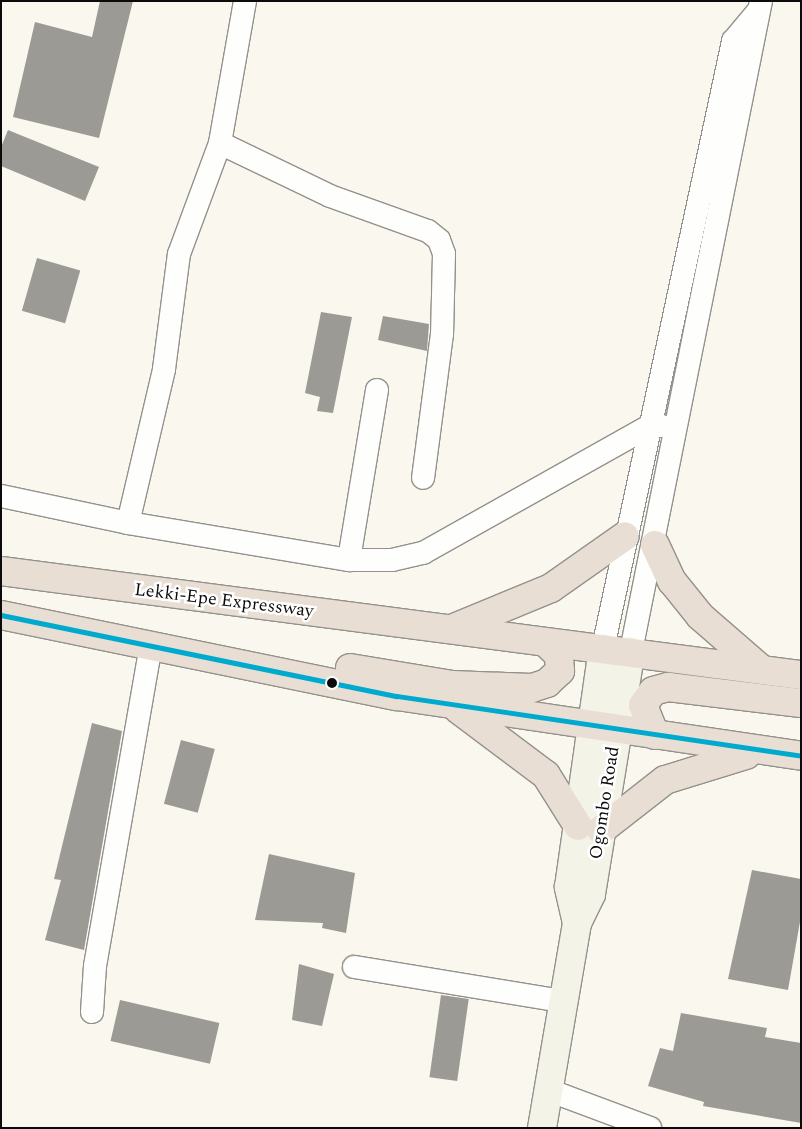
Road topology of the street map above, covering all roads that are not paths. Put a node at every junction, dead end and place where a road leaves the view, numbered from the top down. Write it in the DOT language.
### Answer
graph roads {
  1 [pos="245,1"];
  2 [pos="760,6"];
  3 [pos="220,143"];
  4 [pos="377,390"];
  5 [pos="653,424"];
  6 [pos="676,428"];
  7 [pos="423,478"];
  8 [pos="1,496"];
  9 [pos="128,523"];
  10 [pos="624,536"];
  11 [pos="655,545"];
  12 [pos="349,560"];
  13 [pos="1,572"];
  14 [pos="1,616"];
  15 [pos="447,630"];
  16 [pos="545,642"];
  17 [pos="151,644"];
  18 [pos="603,648"];
  19 [pos="631,651"];
  20 [pos="224,660"];
  21 [pos="761,670"];
  22 [pos="801,675"];
  23 [pos="801,703"];
  24 [pos="452,705"];
  25 [pos="604,729"];
  26 [pos="655,735"];
  27 [pos="760,751"];
  28 [pos="801,756"];
  29 [pos="590,828"];
  30 [pos="354,967"];
  31 [pos="562,1001"];
  32 [pos="92,1012"];
  33 [pos="548,1090"];
  34 [pos="542,1128"];
  35 [pos="650,1128"];
  1 -- 3 [label="street"];
  2 -- 5 [label="street"];
  2 -- 6 [label="street"];
  3 -- 7 [label="street"];
  3 -- 9 [label="street"];
  4 -- 12 [label="street"];
  5 -- 6 [label="street"];
  5 -- 10 [label="street"];
  5 -- 12 [label="street"];
  6 -- 11 [label="street"];
  8 -- 9 [label="street"];
  9 -- 12 [label="street"];
  10 -- 15 [label="highway"];
  10 -- 18 [label="street"];
  11 -- 19 [label="street"];
  11 -- 21 [label="highway"];
  13 -- 15 [label="highway, Lekki-Epe Expressway"];
  14 -- 17 [label="highway"];
  15 -- 16 [label="highway, Lekki-Epe Expressway"];
  16 -- 18 [label="highway, Lekki-Epe Expressway"];
  16 -- 20 [label="highway"];
  17 -- 20 [label="highway"];
  17 -- 32 [label="street"];
  18 -- 19 [label="highway, Lekki-Epe Expressway"];
  18 -- 25 [label="main road, Ogombo Road"];
  19 -- 21 [label="highway, Lekki-Epe Expressway"];
  19 -- 25 [label="main road, Ogombo Road"];
  20 -- 24 [label="highway"];
  21 -- 22 [label="highway, Lekki-Epe Expressway"];
  23 -- 26 [label="highway"];
  24 -- 25 [label="highway"];
  24 -- 29 [label="highway"];
  25 -- 26 [label="highway"];
  25 -- 29 [label="main road, Ogombo Road"];
  26 -- 27 [label="highway"];
  27 -- 28 [label="highway"];
  27 -- 29 [label="highway"];
  29 -- 31 [label="main road, Ogombo Road"];
  30 -- 31 [label="street"];
  31 -- 33 [label="main road, Ogombo Road"];
  33 -- 34 [label="main road, Ogombo Road"];
  33 -- 35 [label="street"];
}
